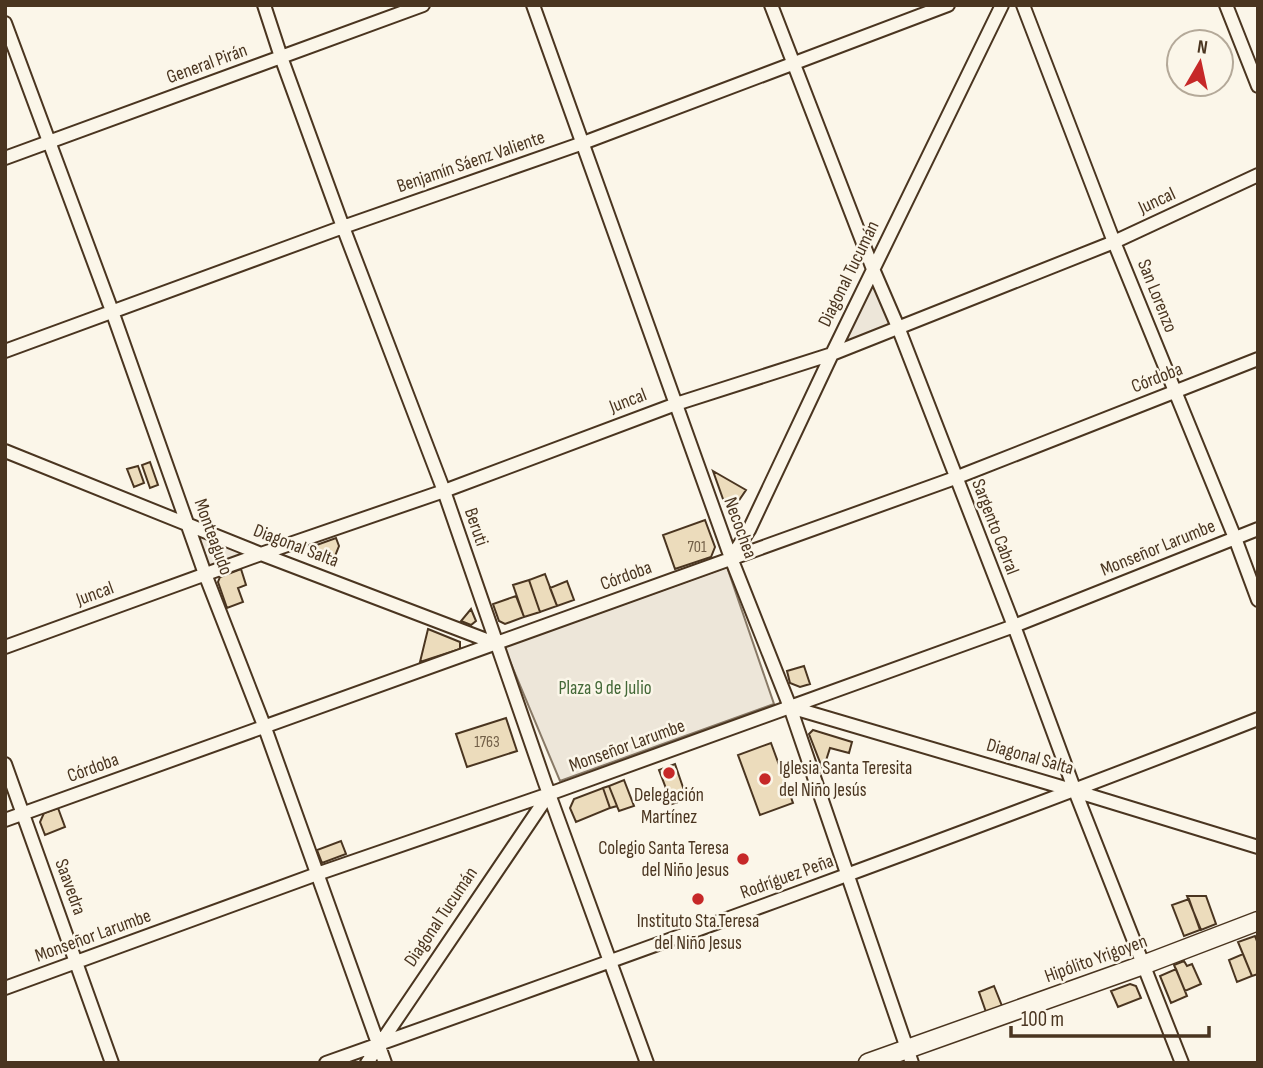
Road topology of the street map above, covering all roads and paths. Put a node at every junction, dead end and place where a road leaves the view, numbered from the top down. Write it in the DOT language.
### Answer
graph roads {
  1 [pos="264,5"];
  2 [pos="423,5"];
  3 [pos="533,5"];
  4 [pos="771,5"];
  5 [pos="948,5"];
  6 [pos="1002,5"];
  7 [pos="1023,5"];
  8 [pos="1226,5"];
  9 [pos="5,23"];
  10 [pos="281,57"];
  11 [pos="793,63"];
  12 [pos="1258,86"];
  13 [pos="50,143"];
  14 [pos="583,143"];
  15 [pos="5,158"];
  16 [pos="1258,175"];
  17 [pos="343,227"];
  18 [pos="1114,242"];
  19 [pos="873,269"];
  20 [pos="112,311"];
  21 [pos="898,327"];
  22 [pos="5,351"];
  23 [pos="832,354"];
  24 [pos="1258,359"];
  25 [pos="1175,392"];
  26 [pos="676,404"];
  27 [pos="5,451"];
  28 [pos="956,478"];
  29 [pos="444,491"];
  30 [pos="188,525"];
  31 [pos="1258,529"];
  32 [pos="1235,538"];
  33 [pos="261,554"];
  34 [pos="731,558"];
  35 [pos="205,574"];
  36 [pos="1258,600"];
  37 [pos="1014,626"];
  38 [pos="497,644"];
  39 [pos="5,647"];
  40 [pos="790,706"];
  41 [pos="1258,719"];
  42 [pos="265,728"];
  43 [pos="5,764"];
  44 [pos="1075,791"];
  45 [pos="549,794"];
  46 [pos="23,814"];
  47 [pos="5,820"];
  48 [pos="1258,847"];
  49 [pos="317,874"];
  50 [pos="848,875"];
  51 [pos="1258,921"];
  52 [pos="610,960"];
  53 [pos="76,962"];
  54 [pos="1143,965"];
  55 [pos="5,988"];
  56 [pos="379,1044"];
  57 [pos="909,1056"];
  58 [pos="112,1063"];
  59 [pos="326,1063"];
  60 [pos="367,1063"];
  61 [pos="385,1063"];
  62 [pos="647,1063"];
  63 [pos="868,1063"];
  64 [pos="1182,1063"];
  1 -- 10 [label="street, Beruti"];
  2 -- 10 [label="street, General Pirán"];
  3 -- 14 [label="street, Necochea"];
  4 -- 11 [label="street, Sargento Cabral"];
  5 -- 11 [label="street, Benjamín Sáenz Valiente"];
  6 -- 19 [label="street, Diagonal Tucumán"];
  7 -- 18 [label="street, San Lorenzo"];
  8 -- 12 [label="street"];
  9 -- 13 [label="street, Monteagudo"];
  10 -- 13 [label="street, General Pirán"];
  10 -- 17 [label="street, Beruti"];
  11 -- 14 [label="street, Benjamín Sáenz Valiente"];
  11 -- 19 [label="street, Sargento Cabral"];
  13 -- 15 [label="street, General Pirán"];
  13 -- 20 [label="street, Monteagudo"];
  14 -- 17 [label="street, Benjamín Sáenz Valiente"];
  14 -- 26 [label="street, Necochea"];
  16 -- 18 [label="street, Juncal"];
  17 -- 20 [label="street, Benjamín Sáenz Valiente"];
  17 -- 29 [label="street, Beruti"];
  18 -- 21 [label="street, Juncal"];
  18 -- 25 [label="street, San Lorenzo"];
  19 -- 21 [label="street, Sargento Cabral"];
  19 -- 23 [label="street, Diagonal Tucumán"];
  20 -- 22 [label="street, Benjamín Sáenz Valiente"];
  20 -- 30 [label="street, Monteagudo"];
  21 -- 23 [label="street, Juncal"];
  21 -- 28 [label="street, Sargento Cabral"];
  23 -- 26 [label="street, Juncal"];
  23 -- 34 [label="street, Diagonal Tucumán"];
  24 -- 25 [label="street, Córdoba"];
  25 -- 28 [label="street, Córdoba"];
  25 -- 32 [label="street, San Lorenzo"];
  26 -- 29 [label="street, Juncal"];
  26 -- 34 [label="street, Necochea"];
  27 -- 30 [label="street, Diagonal Salta"];
  28 -- 34 [label="street, Córdoba"];
  28 -- 37 [label="street, Sargento Cabral"];
  29 -- 33 [label="street, Juncal"];
  29 -- 38 [label="street, Beruti"];
  30 -- 33 [label="street, Diagonal Salta"];
  30 -- 35 [label="street, Monteagudo"];
  31 -- 32 [label="street, Monseñor Larumbe"];
  32 -- 36 [label="street, San Lorenzo"];
  32 -- 37 [label="street, Monseñor Larumbe"];
  33 -- 35 [label="street, Juncal"];
  33 -- 38 [label="street, Diagonal Salta"];
  34 -- 38 [label="street, Córdoba"];
  34 -- 40 [label="street, Necochea"];
  35 -- 39 [label="street, Juncal"];
  35 -- 42 [label="street, Monteagudo"];
  37 -- 40 [label="street, Monseñor Larumbe"];
  37 -- 44 [label="street, Sargento Cabral"];
  38 -- 42 [label="street, Córdoba"];
  38 -- 45 [label="street, Beruti"];
  40 -- 44 [label="street, Diagonal Salta"];
  40 -- 45 [label="street, Monseñor Larumbe"];
  40 -- 50 [label="street, Necochea"];
  41 -- 44 [label="street, Rodríguez Peña"];
  42 -- 46 [label="street, Córdoba"];
  42 -- 49 [label="street, Monteagudo"];
  43 -- 46 [label="street, Saavedra"];
  44 -- 48 [label="street, Diagonal Salta"];
  44 -- 50 [label="street, Rodríguez Peña"];
  44 -- 54 [label="street, Sargento Cabral"];
  45 -- 49 [label="street, Monseñor Larumbe"];
  45 -- 52 [label="street, Beruti"];
  45 -- 56 [label="street, Diagonal Tucumán"];
  46 -- 47 [label="street, Córdoba"];
  46 -- 53 [label="street, Saavedra"];
  49 -- 53 [label="street, Monseñor Larumbe"];
  49 -- 56 [label="street, Monteagudo"];
  50 -- 52 [label="street, Rodríguez Peña"];
  50 -- 57 [label="street, Necochea"];
  51 -- 54 [label="street, Hipólito Yrigoyen"];
  52 -- 56 [label="street, Rodríguez Peña"];
  52 -- 62 [label="street, Beruti"];
  53 -- 55 [label="street, Monseñor Larumbe"];
  53 -- 58 [label="street, Saavedra"];
  54 -- 57 [label="street, Hipólito Yrigoyen"];
  54 -- 64 [label="street, Sargento Cabral"];
  56 -- 59 [label="street, Rodríguez Peña"];
  56 -- 60 [label="street, Diagonal Tucumán"];
  56 -- 61 [label="street, Monteagudo"];
  57 -- 63 [label="street, Hipólito Yrigoyen"];
}
